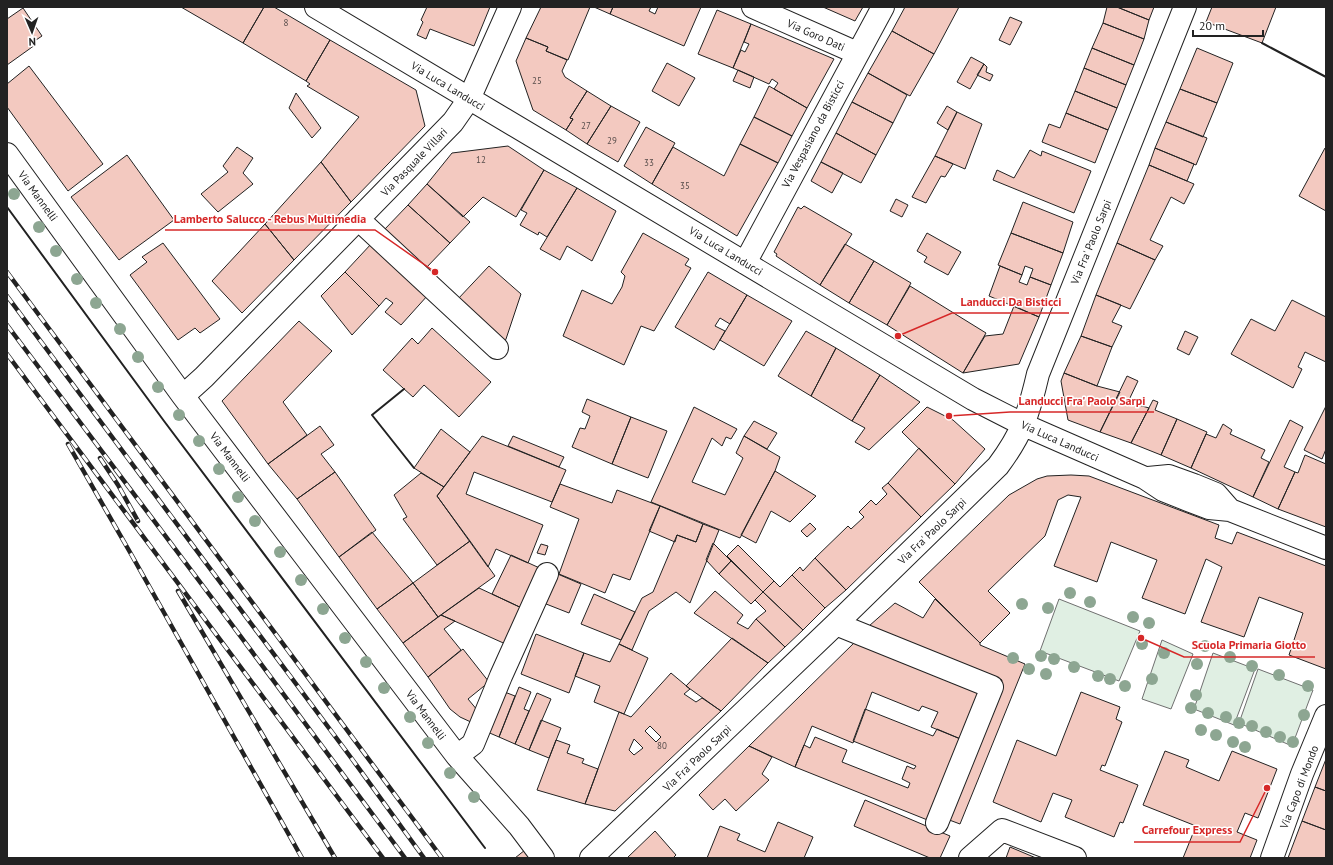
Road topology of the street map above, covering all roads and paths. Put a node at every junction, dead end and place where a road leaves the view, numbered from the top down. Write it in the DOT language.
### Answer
graph roads {
  1 [pos="316,7"];
  2 [pos="510,7"];
  3 [pos="753,7"];
  4 [pos="883,7"];
  5 [pos="1185,7"];
  6 [pos="857,52"];
  7 [pos="469,99"];
  8 [pos="7,154"];
  9 [pos="358,220"];
  10 [pos="745,262"];
  11 [pos="497,348"];
  12 [pos="183,396"];
  13 [pos="1024,425"];
  14 [pos="1326,548"];
  15 [pos="547,574"];
  16 [pos="836,624"];
  17 [pos="1326,716"];
  18 [pos="458,756"];
  19 [pos="937,823"];
  20 [pos="543,858"];
  21 [pos="592,858"];
  22 [pos="970,858"];
  23 [pos="1075,858"];
  24 [pos="1272,858"];
  1 -- 7 [label="street, Via Luca Landucci"];
  2 -- 7 [label="street, Via Pasquale Villari"];
  3 -- 6 [label="street, Via Goro Dati"];
  4 -- 6 [label="street, Via Vespasiano da Bisticci"];
  5 -- 13 [label="street, Via Fra' Paolo Sarpi"];
  6 -- 10 [label="street, Via Vespasiano da Bisticci"];
  7 -- 9 [label="street, Via Pasquale Villari"];
  7 -- 10 [label="street, Via Luca Landucci"];
  8 -- 12 [label="street, Via Mannelli"];
  9 -- 11 [label="street"];
  9 -- 12 [label="street, Via Pasquale Villari"];
  10 -- 13 [label="street, Via Luca Landucci"];
  12 -- 18 [label="street, Via Mannelli"];
  13 -- 14 [label="street, Via Luca Landucci"];
  13 -- 16 [label="street, Via Fra' Paolo Sarpi"];
  15 -- 18 [label="street"];
  16 -- 19 [label="street"];
  16 -- 21 [label="street, Via Fra' Paolo Sarpi"];
  17 -- 24 [label="street, Via Capo di Mondo"];
  18 -- 20 [label="street, Via Mannelli"];
  22 -- 23 [label="street"];
}
